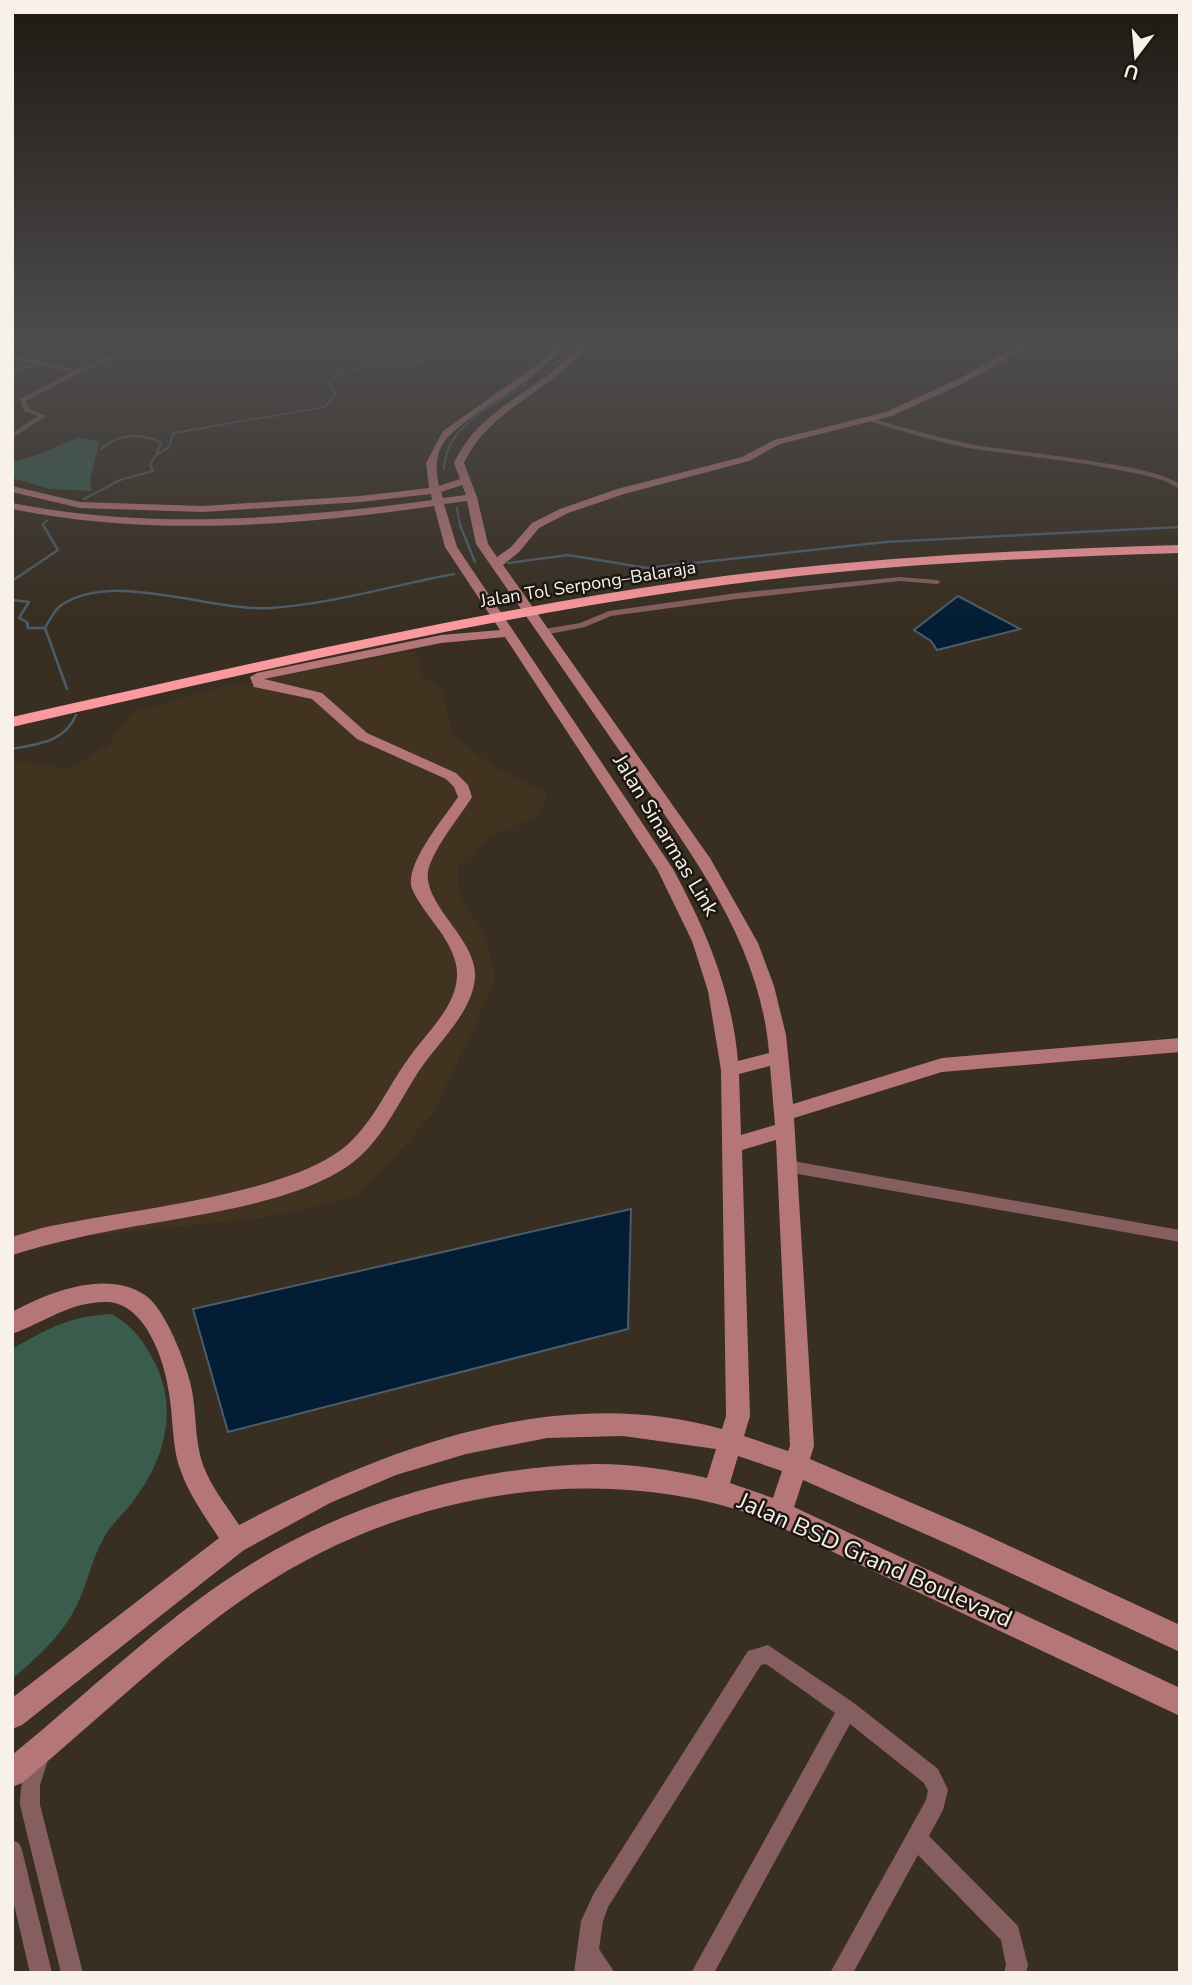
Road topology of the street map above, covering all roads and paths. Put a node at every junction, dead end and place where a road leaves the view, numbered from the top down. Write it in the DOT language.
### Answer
graph roads {
  1 [pos="444,436"];
  2 [pos="471,436"];
  3 [pos="802,436"];
  4 [pos="932,436"];
  5 [pos="466,481"];
  6 [pos="1180,487"];
  7 [pos="12,489"];
  8 [pos="439,496"];
  9 [pos="472,497"];
  10 [pos="12,506"];
  11 [pos="392,508"];
  12 [pos="444,521"];
  13 [pos="1180,541"];
  14 [pos="1180,550"];
  15 [pos="497,565"];
  16 [pos="937,582"];
  17 [pos="553,603"];
  18 [pos="485,614"];
  19 [pos="544,632"];
  20 [pos="508,633"];
  21 [pos="599,708"];
  22 [pos="12,711"];
  23 [pos="563,713"];
  24 [pos="12,722"];
  25 [pos="1180,1045"];
  26 [pos="779,1057"];
  27 [pos="730,1070"];
  28 [pos="784,1122"];
  29 [pos="733,1145"];
  30 [pos="787,1166"];
  31 [pos="1180,1236"];
  32 [pos="12,1246"];
  33 [pos="12,1324"];
  34 [pos="730,1442"];
  35 [pos="796,1465"];
  36 [pos="715,1491"];
  37 [pos="780,1513"];
  38 [pos="235,1541"];
  39 [pos="1180,1639"];
  40 [pos="1180,1703"];
  41 [pos="847,1710"];
  42 [pos="12,1715"];
  43 [pos="44,1747"];
  44 [pos="12,1773"];
  45 [pos="916,1838"];
  46 [pos="12,1850"];
  47 [pos="587,1963"];
  48 [pos="41,1973"];
  49 [pos="72,1973"];
  50 [pos="604,1973"];
  51 [pos="702,1973"];
  52 [pos="841,1973"];
  53 [pos="1015,1973"];
  1 -- 8 [label="street, Jalan Sinarmas Link"];
  2 -- 5 [label="street"];
  3 -- 15 [label="street"];
  4 -- 6 [label="street"];
  5 -- 8 [label="street"];
  5 -- 9 [label="street, Jalan Sinarmas Link"];
  7 -- 8 [label="street"];
  8 -- 9 [label="street"];
  8 -- 11 [label="street"];
  8 -- 12 [label="street, Jalan Sinarmas Link"];
  9 -- 15 [label="street, Jalan Sinarmas Link"];
  10 -- 11 [label="street"];
  11 -- 12 [label="street"];
  12 -- 20 [label="street, Jalan Sinarmas Link"];
  13 -- 17 [label="highway, Jalan Tol Serpong–Balaraja"];
  14 -- 17 [label="highway, Jalan Tol Serpong–Balaraja"];
  15 -- 19 [label="street, Jalan Sinarmas Link"];
  16 -- 19 [label="street"];
  17 -- 18 [label="highway, Jalan Tol Serpong–Balaraja"];
  18 -- 22 [label="highway, Jalan Tol Serpong–Balaraja"];
  18 -- 24 [label="highway, Jalan Tol Serpong–Balaraja"];
  19 -- 21 [label="street, Jalan Sinarmas Link"];
  20 -- 23 [label="street, Jalan Sinarmas Link"];
  20 -- 32 [label="street"];
  21 -- 23 [label="street"];
  21 -- 26 [label="street, Jalan Sinarmas Link"];
  23 -- 27 [label="street, Jalan Sinarmas Link"];
  25 -- 28 [label="street"];
  26 -- 27 [label="street"];
  26 -- 28 [label="street, Jalan Sinarmas Link"];
  27 -- 29 [label="street, Jalan Sinarmas Link"];
  28 -- 29 [label="street"];
  28 -- 30 [label="street, Jalan Sinarmas Link"];
  29 -- 34 [label="street, Jalan Sinarmas Link"];
  30 -- 31 [label="street"];
  30 -- 35 [label="street, Jalan Sinarmas Link"];
  33 -- 38 [label="street"];
  34 -- 35 [label="street"];
  34 -- 36 [label="street, Jalan Sinarmas Link"];
  34 -- 38 [label="street"];
  35 -- 37 [label="street, Jalan Sinarmas Link"];
  35 -- 39 [label="street"];
  36 -- 37 [label="street, Jalan BSD Grand Boulevard"];
  36 -- 43 [label="street, Jalan BSD Grand Boulevard"];
  37 -- 40 [label="street, Jalan BSD Grand Boulevard"];
  38 -- 42 [label="street"];
  41 -- 45 [label="street"];
  41 -- 47 [label="street"];
  41 -- 51 [label="street"];
  43 -- 44 [label="street, Jalan BSD Grand Boulevard"];
  43 -- 49 [label="street"];
  45 -- 52 [label="street"];
  45 -- 53 [label="street"];
  46 -- 48 [label="street"];
  47 -- 50 [label="street"];
}
